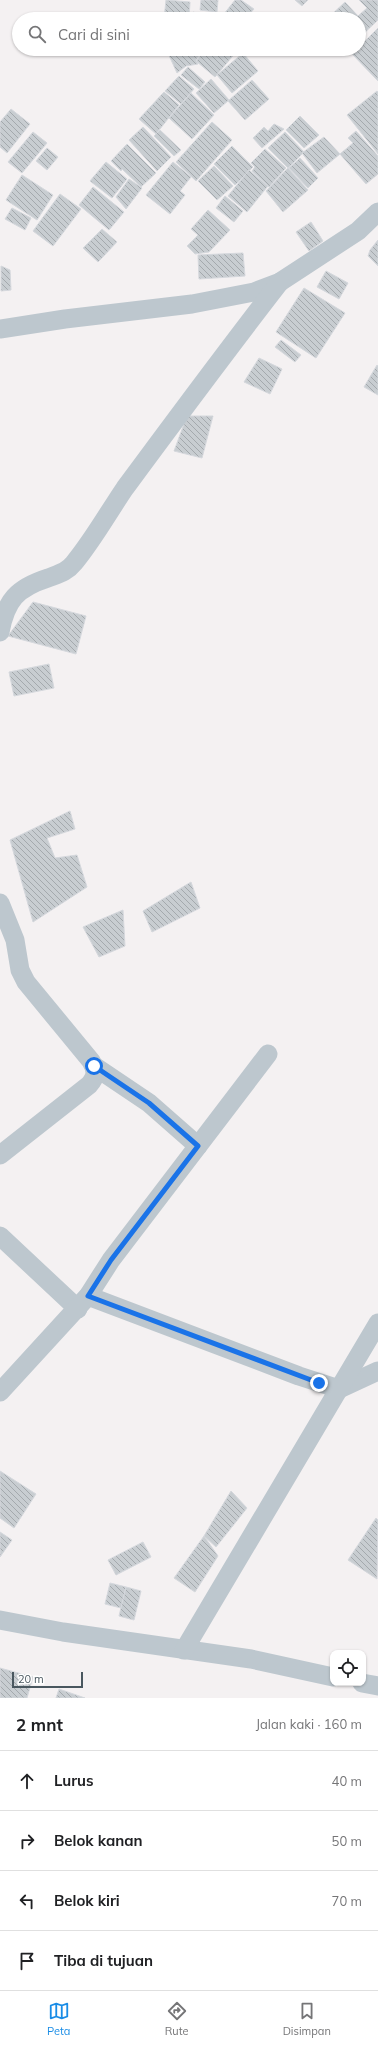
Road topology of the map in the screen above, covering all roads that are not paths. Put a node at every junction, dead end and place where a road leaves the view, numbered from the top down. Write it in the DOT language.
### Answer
graph roads {
  1 [pos="378,212"];
  2 [pos="280,282"];
  3 [pos="0,328"];
  4 [pos="0,632"];
  5 [pos="0,903"];
  6 [pos="268,1054"];
  7 [pos="94,1066"];
  8 [pos="198,1146"];
  9 [pos="0,1155"];
  10 [pos="0,1236"];
  11 [pos="83,1302"];
  12 [pos="378,1324"];
  13 [pos="378,1371"];
  14 [pos="339,1389"];
  15 [pos="0,1392"];
  16 [pos="0,1620"];
  17 [pos="184,1650"];
  18 [pos="330,1676"];
  19 [pos="366,1684"];
  20 [pos="378,1686"];
  1 -- 2 [label="street"];
  2 -- 3 [label="street"];
  2 -- 4 [label="street"];
  5 -- 7 [label="street"];
  6 -- 8 [label="street"];
  7 -- 8 [label="street"];
  7 -- 9 [label="street"];
  8 -- 11 [label="street"];
  10 -- 11 [label="street"];
  11 -- 14 [label="street"];
  11 -- 15 [label="street"];
  12 -- 14 [label="street"];
  13 -- 14 [label="street"];
  14 -- 17 [label="street"];
  16 -- 17 [label="street"];
  17 -- 18 [label="street"];
  19 -- 20 [label="street"];
}
